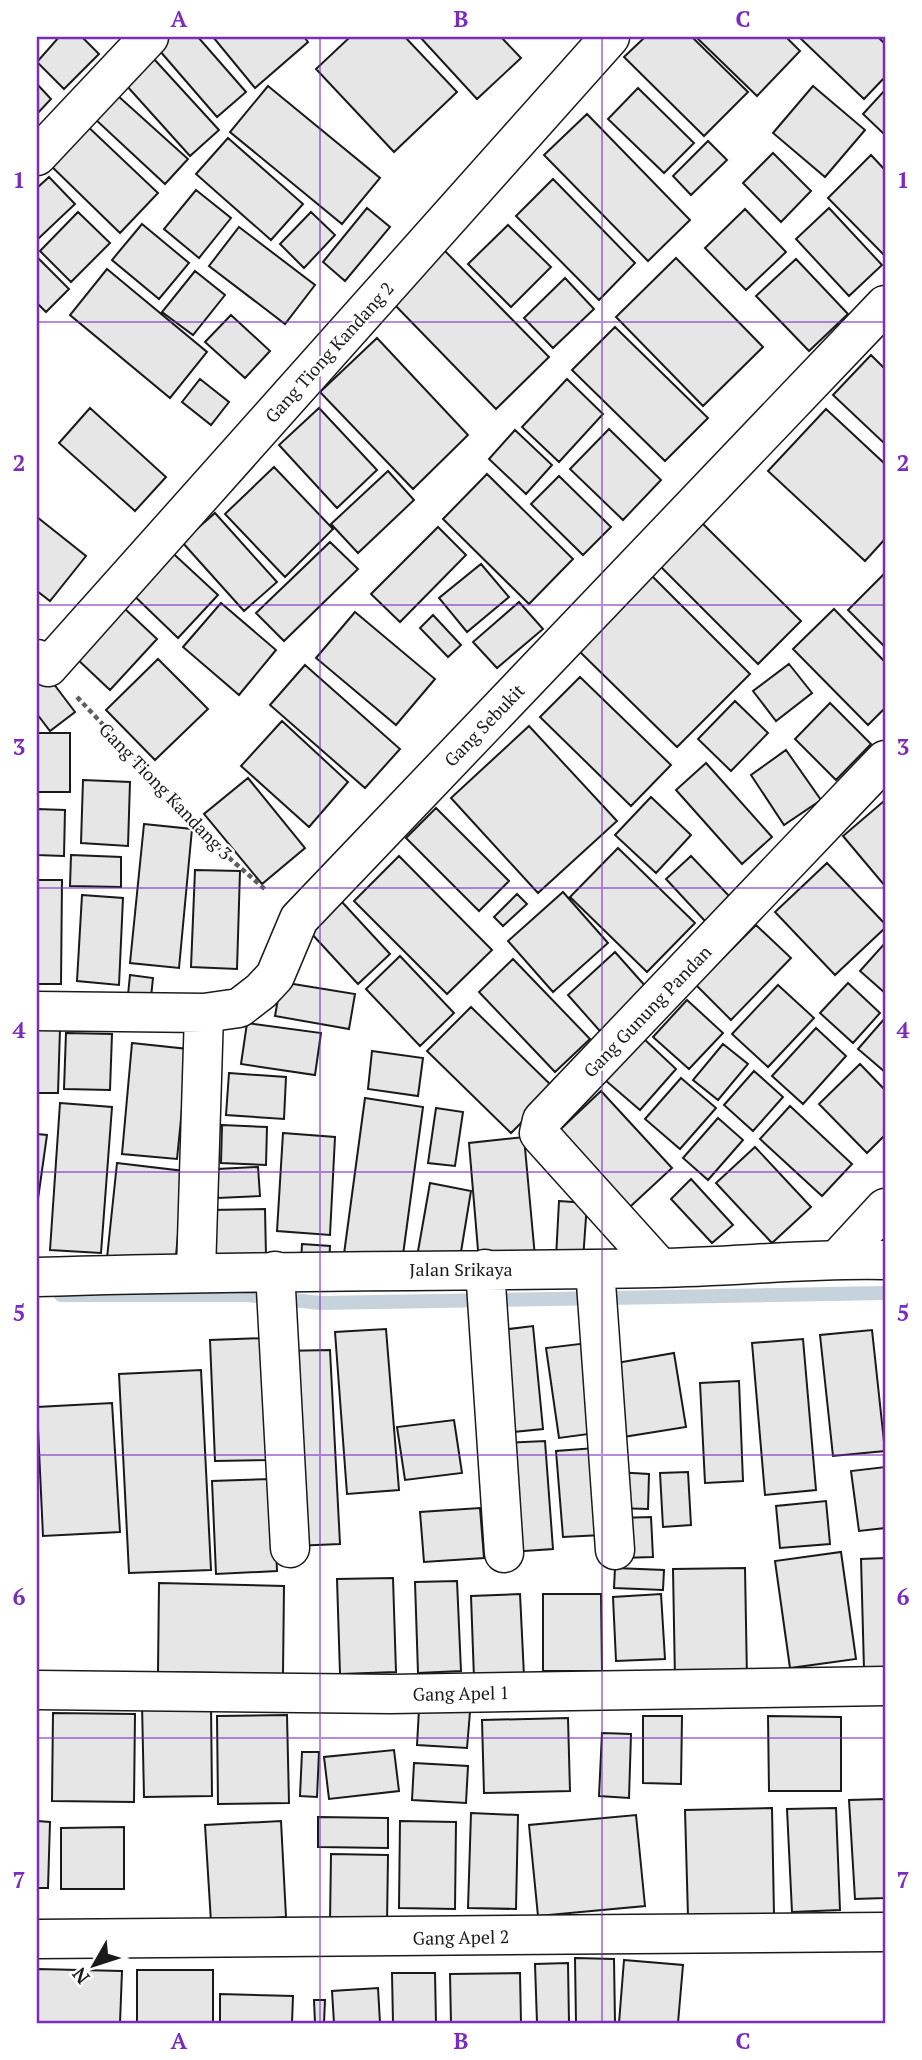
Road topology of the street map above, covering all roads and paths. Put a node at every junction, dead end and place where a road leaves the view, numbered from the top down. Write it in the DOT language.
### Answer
graph roads {
  1 [pos="149,37"];
  2 [pos="610,37"];
  3 [pos="37,156"];
  4 [pos="885,305"];
  5 [pos="42,663"];
  6 [pos="885,760"];
  7 [pos="299,919"];
  8 [pos="37,1011"];
  9 [pos="204,1013"];
  10 [pos="885,1208"];
  11 [pos="838,1259"];
  12 [pos="885,1260"];
  13 [pos="660,1268"];
  14 [pos="485,1269"];
  15 [pos="595,1269"];
  16 [pos="275,1271"];
  17 [pos="196,1272"];
  18 [pos="37,1277"];
  19 [pos="290,1548"];
  20 [pos="615,1550"];
  21 [pos="504,1553"];
  22 [pos="885,1686"];
  23 [pos="37,1690"];
  24 [pos="885,1932"];
  25 [pos="37,1939"];
  1 -- 3 [label="street"];
  2 -- 5 [label="street, Gang Tiong Kandang 2"];
  4 -- 7 [label="street, Gang Sebukit"];
  5 -- 7 [label="path, Gang Tiong Kandang 3"];
  6 -- 13 [label="street, Gang Gunung Pandan"];
  7 -- 9 [label="street, Gang Sebukit"];
  8 -- 9 [label="street, Gang Sebukit"];
  9 -- 17 [label="street"];
  10 -- 11 [label="street"];
  11 -- 12 [label="street, Jalan Srikaya"];
  11 -- 13 [label="street, Jalan Srikaya"];
  13 -- 15 [label="street, Jalan Srikaya"];
  14 -- 15 [label="street, Jalan Srikaya"];
  14 -- 16 [label="street, Jalan Srikaya"];
  14 -- 21 [label="street"];
  15 -- 20 [label="street"];
  16 -- 17 [label="street, Jalan Srikaya"];
  16 -- 19 [label="street"];
  17 -- 18 [label="street, Jalan Srikaya"];
  22 -- 23 [label="street, Gang Apel 1"];
  24 -- 25 [label="street, Gang Apel 2"];
}
